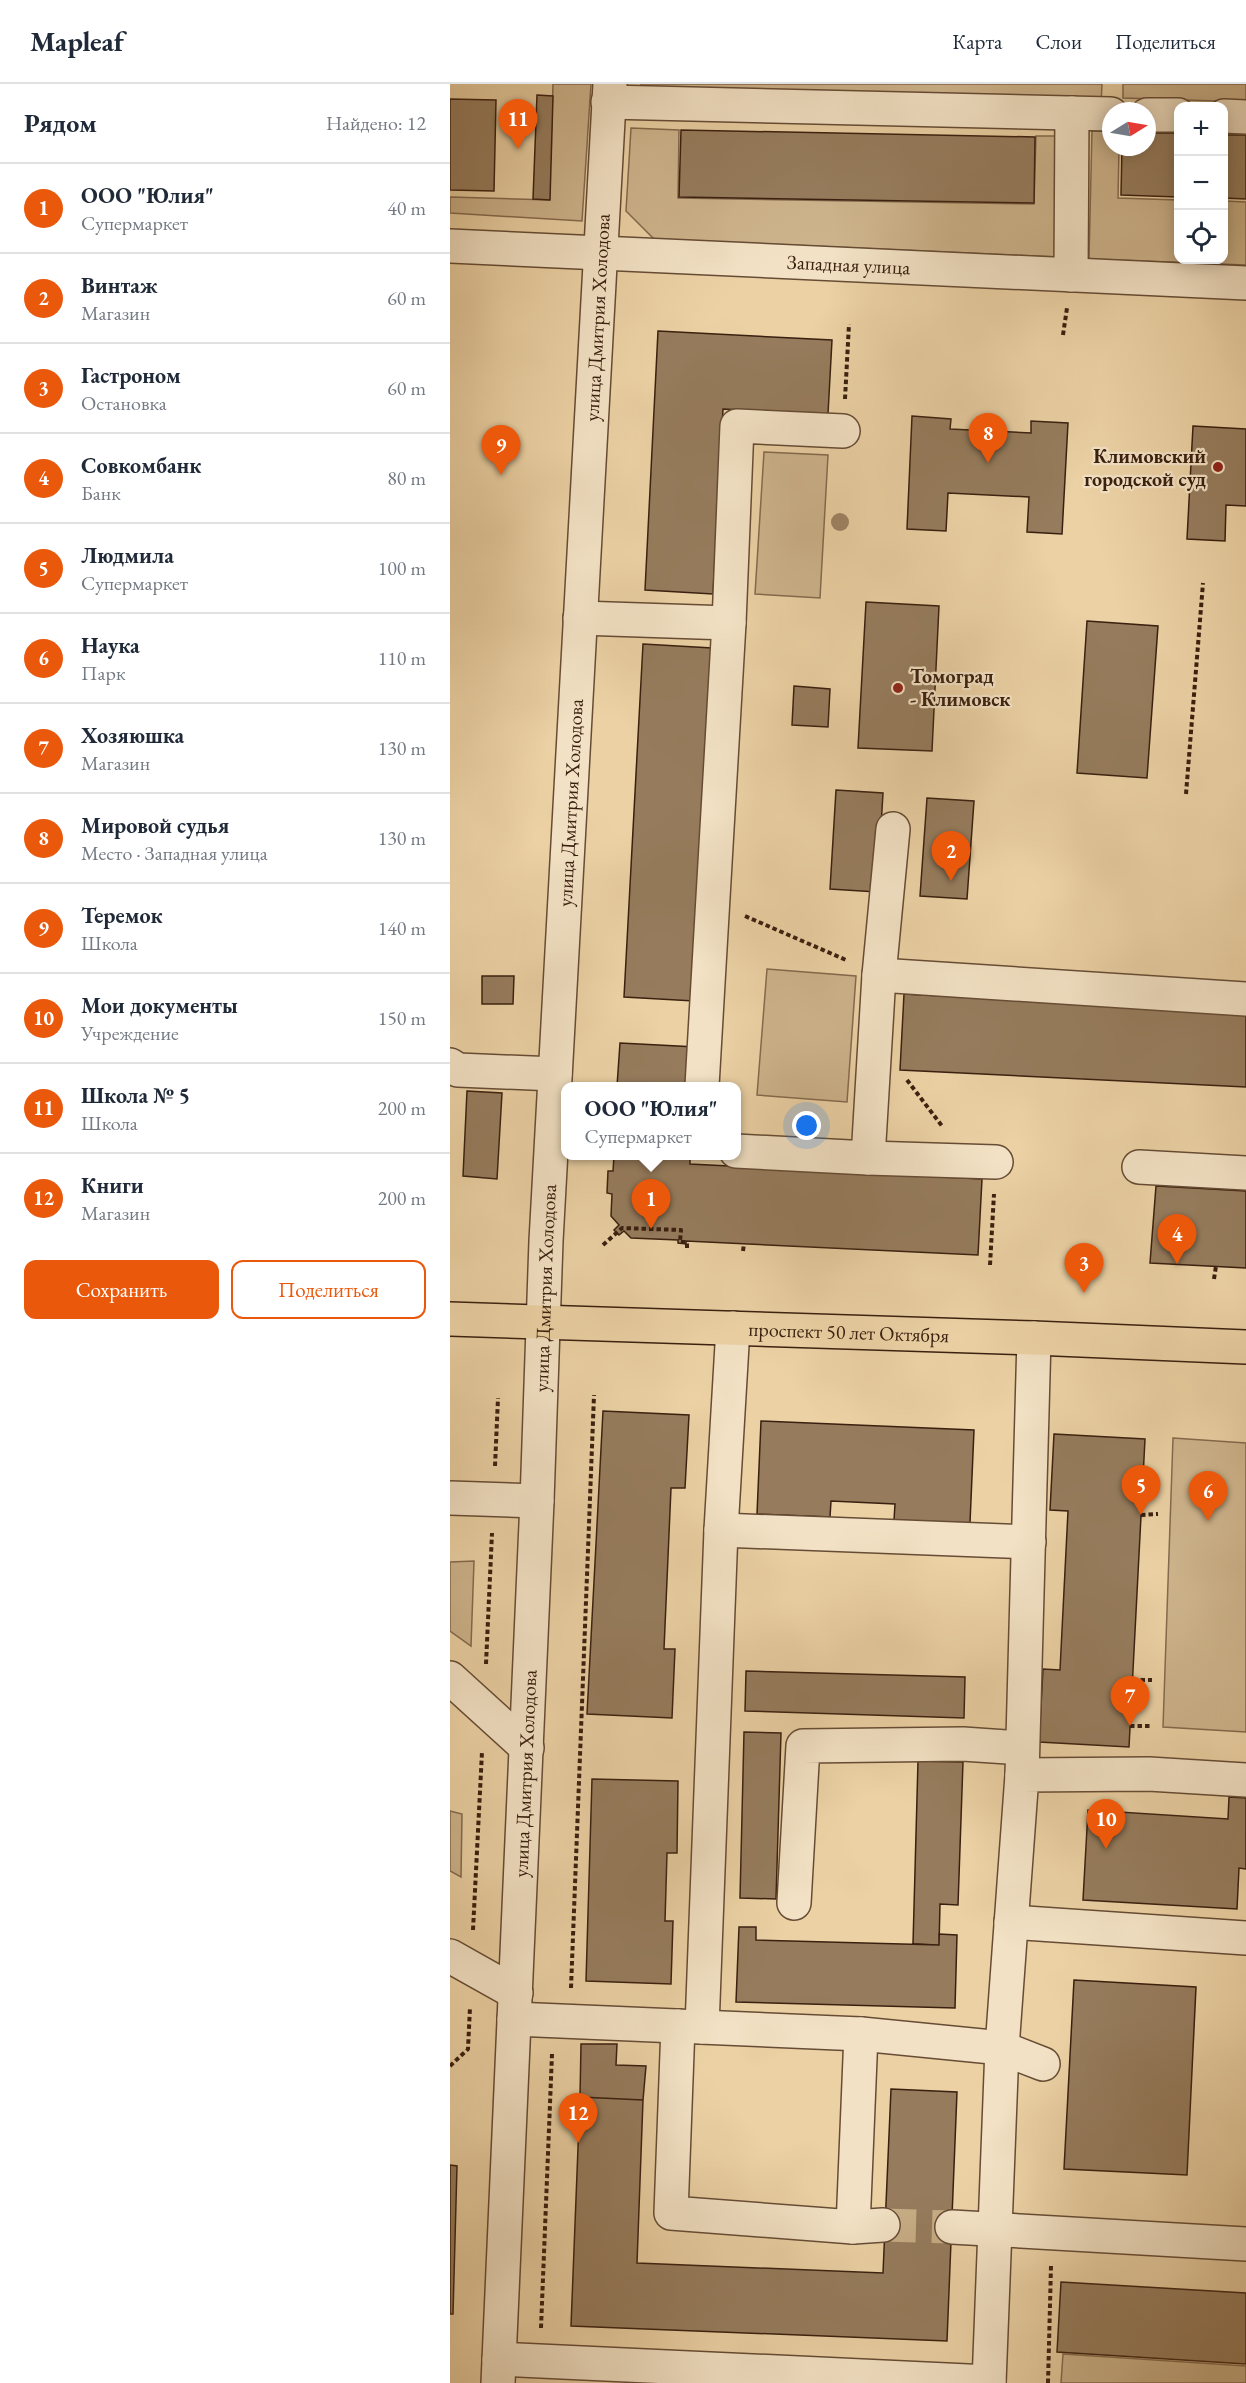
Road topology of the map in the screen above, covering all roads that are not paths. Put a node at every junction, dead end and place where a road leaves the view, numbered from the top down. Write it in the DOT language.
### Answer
graph roads {
  1 [pos="609,93"];
  2 [pos="1072,113"];
  3 [pos="1102,114"];
  4 [pos="1156,115"];
  5 [pos="1174,115"];
  6 [pos="1228,116"];
  7 [pos="1246,117"];
  8 [pos="450,246"];
  9 [pos="600,253"];
  10 [pos="1071,275"];
  11 [pos="1246,283"];
  12 [pos="843,431"];
  13 [pos="580,618"];
  14 [pos="729,623"];
  15 [pos="893,830"];
  16 [pos="879,975"];
  17 [pos="1246,999"];
  18 [pos="450,1065"];
  19 [pos="555,1074"];
  20 [pos="702,1082"];
  21 [pos="741,1151"];
  22 [pos="868,1158"];
  23 [pos="982,1161"];
  24 [pos="1139,1167"];
  25 [pos="1246,1173"];
  26 [pos="450,1319"];
  27 [pos="544,1322"];
  28 [pos="734,1328"];
  29 [pos="1034,1338"];
  30 [pos="1246,1347"];
  31 [pos="450,1498"];
  32 [pos="537,1501"];
  33 [pos="722,1530"];
  34 [pos="1029,1542"];
  35 [pos="450,1678"];
  36 [pos="526,1748"];
  37 [pos="1022,1762"];
  38 [pos="1246,1780"];
  39 [pos="794,1903"];
  40 [pos="1011,1922"];
  41 [pos="1246,1938"];
  42 [pos="450,1956"];
  43 [pos="515,2006"];
  44 [pos="690,2027"];
  45 [pos="861,2034"];
  46 [pos="1002,2048"];
  47 [pos="1043,2064"];
  48 [pos="952,2227"];
  49 [pos="996,2230"];
  50 [pos="1246,2244"];
  51 [pos="499,2371"];
  52 [pos="989,2383"];
  1 -- 2 [label="street"];
  1 -- 9 [label="street, улица Дмитрия Холодова"];
  2 -- 3 [label="street"];
  2 -- 10 [label="street"];
  4 -- 5 [label="street"];
  6 -- 7 [label="street"];
  8 -- 9 [label="street, Западная улица"];
  9 -- 10 [label="street, Западная улица"];
  9 -- 13 [label="street, улица Дмитрия Холодова"];
  10 -- 11 [label="street, Западная улица"];
  12 -- 14 [label="street"];
  13 -- 14 [label="street"];
  13 -- 19 [label="street, улица Дмитрия Холодова"];
  14 -- 20 [label="street"];
  15 -- 16 [label="street"];
  16 -- 17 [label="street"];
  16 -- 22 [label="street"];
  18 -- 19 [label="street"];
  19 -- 27 [label="street, улица Дмитрия Холодова"];
  21 -- 22 [label="street"];
  22 -- 23 [label="street"];
  24 -- 25 [label="street"];
  26 -- 27 [label="main road, проспект 50 лет Октября"];
  27 -- 28 [label="main road, проспект 50 лет Октября"];
  27 -- 32 [label="street, улица Дмитрия Холодова"];
  28 -- 29 [label="main road, проспект 50 лет Октября"];
  28 -- 33 [label="street"];
  29 -- 30 [label="main road, проспект 50 лет Октября"];
  29 -- 34 [label="street"];
  31 -- 32 [label="street"];
  32 -- 36 [label="street, улица Дмитрия Холодова"];
  33 -- 34 [label="street"];
  33 -- 44 [label="street"];
  34 -- 37 [label="street"];
  35 -- 36 [label="street"];
  36 -- 43 [label="street, улица Дмитрия Холодова"];
  37 -- 38 [label="street"];
  37 -- 39 [label="street"];
  37 -- 40 [label="street"];
  40 -- 41 [label="street"];
  40 -- 46 [label="street"];
  42 -- 43 [label="street"];
  43 -- 44 [label="street"];
  43 -- 51 [label="street, улица Дмитрия Холодова"];
  44 -- 45 [label="street"];
  44 -- 45 [label="street"];
  45 -- 46 [label="street"];
  46 -- 47 [label="street"];
  46 -- 49 [label="street"];
  48 -- 49 [label="street"];
  49 -- 50 [label="street"];
  49 -- 52 [label="street"];
  51 -- 52 [label="street"];
}
